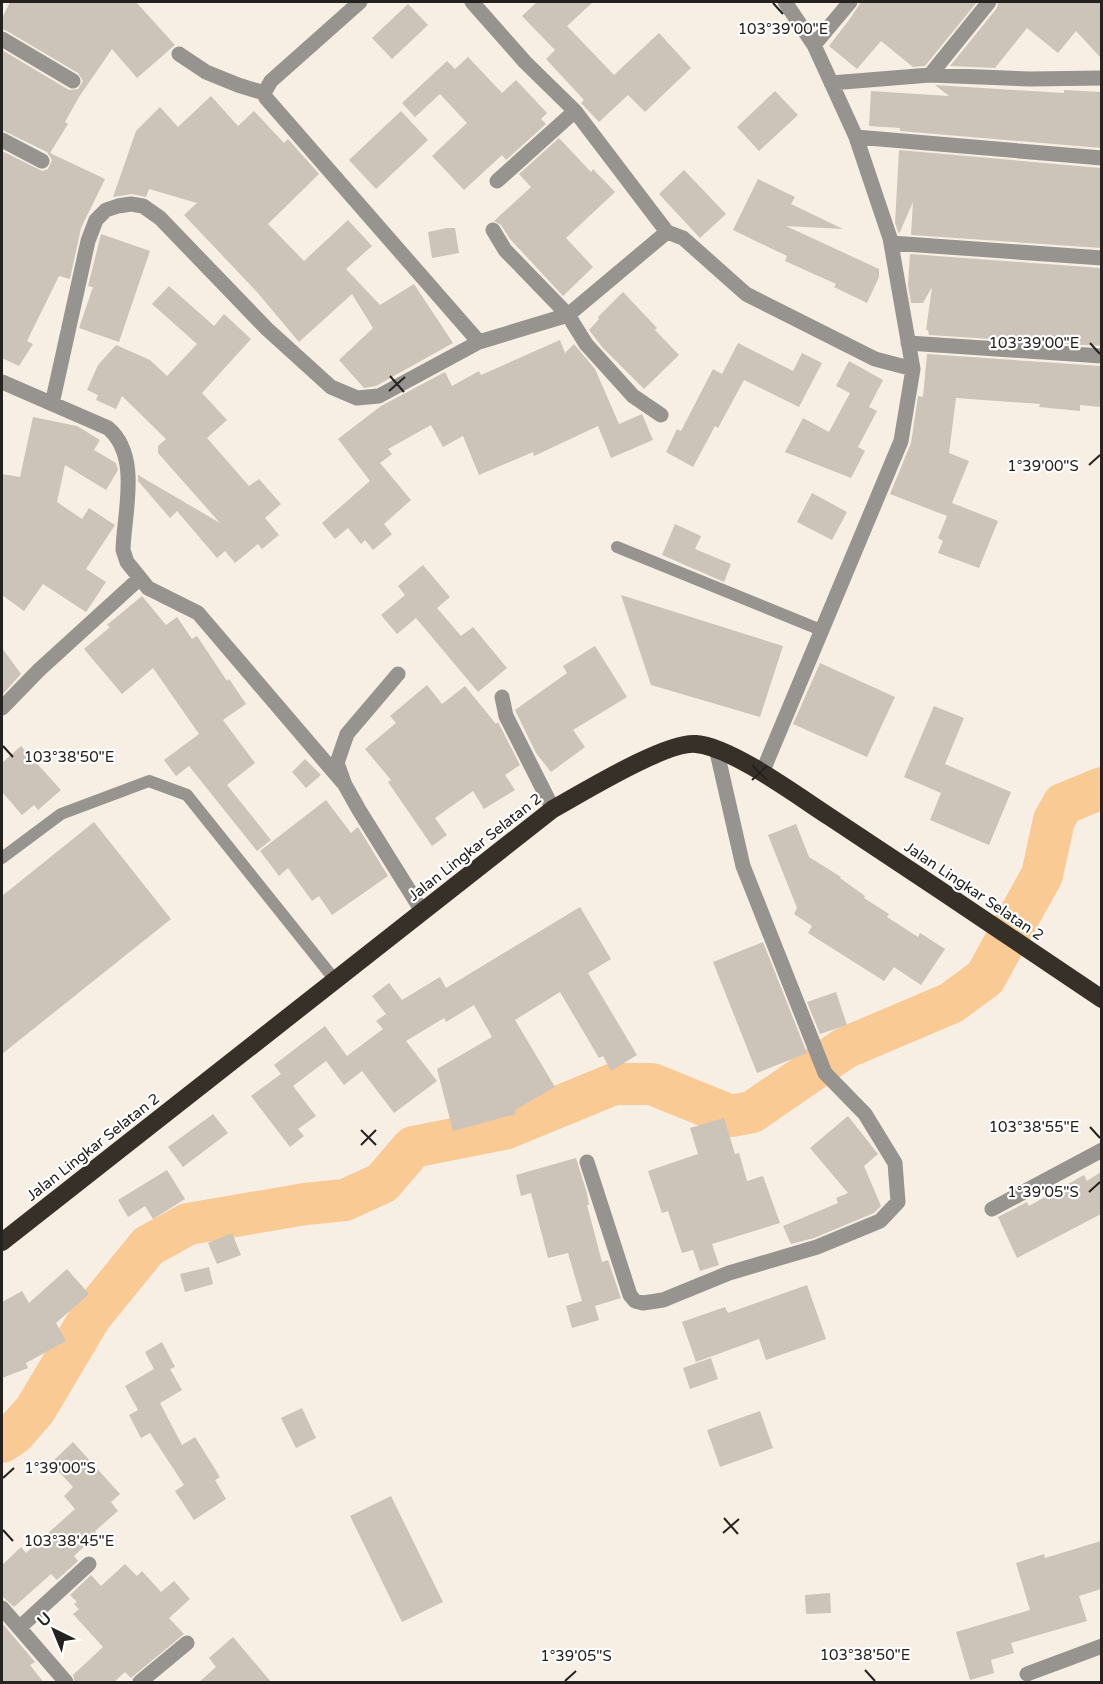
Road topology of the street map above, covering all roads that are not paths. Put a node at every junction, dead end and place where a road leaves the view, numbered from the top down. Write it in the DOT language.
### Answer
graph roads {
  1 [pos="360,2"];
  2 [pos="472,2"];
  3 [pos="785,2"];
  4 [pos="850,2"];
  5 [pos="989,2"];
  6 [pos="2,39"];
  7 [pos="814,45"];
  8 [pos="179,54"];
  9 [pos="930,75"];
  10 [pos="1101,78"];
  11 [pos="73,81"];
  12 [pos="831,83"];
  13 [pos="264,93"];
  14 [pos="575,111"];
  15 [pos="856,137"];
  16 [pos="2,140"];
  17 [pos="1101,158"];
  18 [pos="42,161"];
  19 [pos="497,181"];
  20 [pos="493,230"];
  21 [pos="667,232"];
  22 [pos="891,243"];
  23 [pos="1101,258"];
  24 [pos="568,315"];
  25 [pos="479,342"];
  26 [pos="908,343"];
  27 [pos="1101,356"];
  28 [pos="913,369"];
  29 [pos="2,382"];
  30 [pos="52,404"];
  31 [pos="661,415"];
  32 [pos="616,547"];
  33 [pos="140,578"];
  34 [pos="821,630"];
  35 [pos="398,674"];
  36 [pos="502,697"];
  37 [pos="2,708"];
  38 [pos="716,748"];
  39 [pos="762,772"];
  40 [pos="345,785"];
  41 [pos="553,809"];
  42 [pos="2,858"];
  43 [pos="422,911"];
  44 [pos="335,980"];
  45 [pos="1101,999"];
  46 [pos="1101,1150"];
  47 [pos="587,1162"];
  48 [pos="992,1209"];
  49 [pos="2,1242"];
  50 [pos="89,1564"];
  51 [pos="2,1608"];
  52 [pos="19,1628"];
  53 [pos="187,1643"];
  54 [pos="1101,1646"];
  55 [pos="1027,1674"];
  56 [pos="66,1683"];
  57 [pos="140,1683"];
  1 -- 13 [label="street"];
  2 -- 14 [label="street"];
  3 -- 7 [label="street"];
  4 -- 7 [label="street"];
  5 -- 9 [label="street"];
  6 -- 11 [label="street"];
  7 -- 12 [label="street"];
  8 -- 13 [label="street"];
  9 -- 10 [label="street"];
  9 -- 12 [label="street"];
  12 -- 15 [label="street"];
  13 -- 25 [label="street"];
  14 -- 19 [label="street"];
  14 -- 21 [label="street"];
  15 -- 17 [label="street"];
  15 -- 22 [label="street"];
  16 -- 18 [label="street"];
  20 -- 24 [label="street"];
  21 -- 24 [label="street"];
  21 -- 28 [label="street"];
  22 -- 23 [label="street"];
  22 -- 26 [label="street"];
  24 -- 25 [label="street"];
  24 -- 31 [label="street"];
  25 -- 30 [label="street"];
  26 -- 27 [label="street"];
  26 -- 28 [label="street"];
  28 -- 34 [label="street"];
  29 -- 30 [label="street"];
  30 -- 33 [label="street"];
  32 -- 34 [label="lane"];
  33 -- 37 [label="street"];
  33 -- 40 [label="street"];
  34 -- 39 [label="street"];
  35 -- 40 [label="street"];
  36 -- 41 [label="street"];
  38 -- 39 [label="highway, Jalan Lingkar Selatan 2"];
  38 -- 41 [label="highway, Jalan Lingkar Selatan 2"];
  38 -- 47 [label="street"];
  39 -- 45 [label="highway, Jalan Lingkar Selatan 2"];
  40 -- 43 [label="street"];
  41 -- 43 [label="highway, Jalan Lingkar Selatan 2"];
  42 -- 44 [label="lane"];
  43 -- 44 [label="highway, Jalan Lingkar Selatan 2"];
  44 -- 49 [label="highway, Jalan Lingkar Selatan 2"];
  46 -- 48 [label="street"];
  50 -- 52 [label="street"];
  51 -- 52 [label="street"];
  52 -- 56 [label="street"];
  53 -- 57 [label="street"];
  54 -- 55 [label="street"];
}
